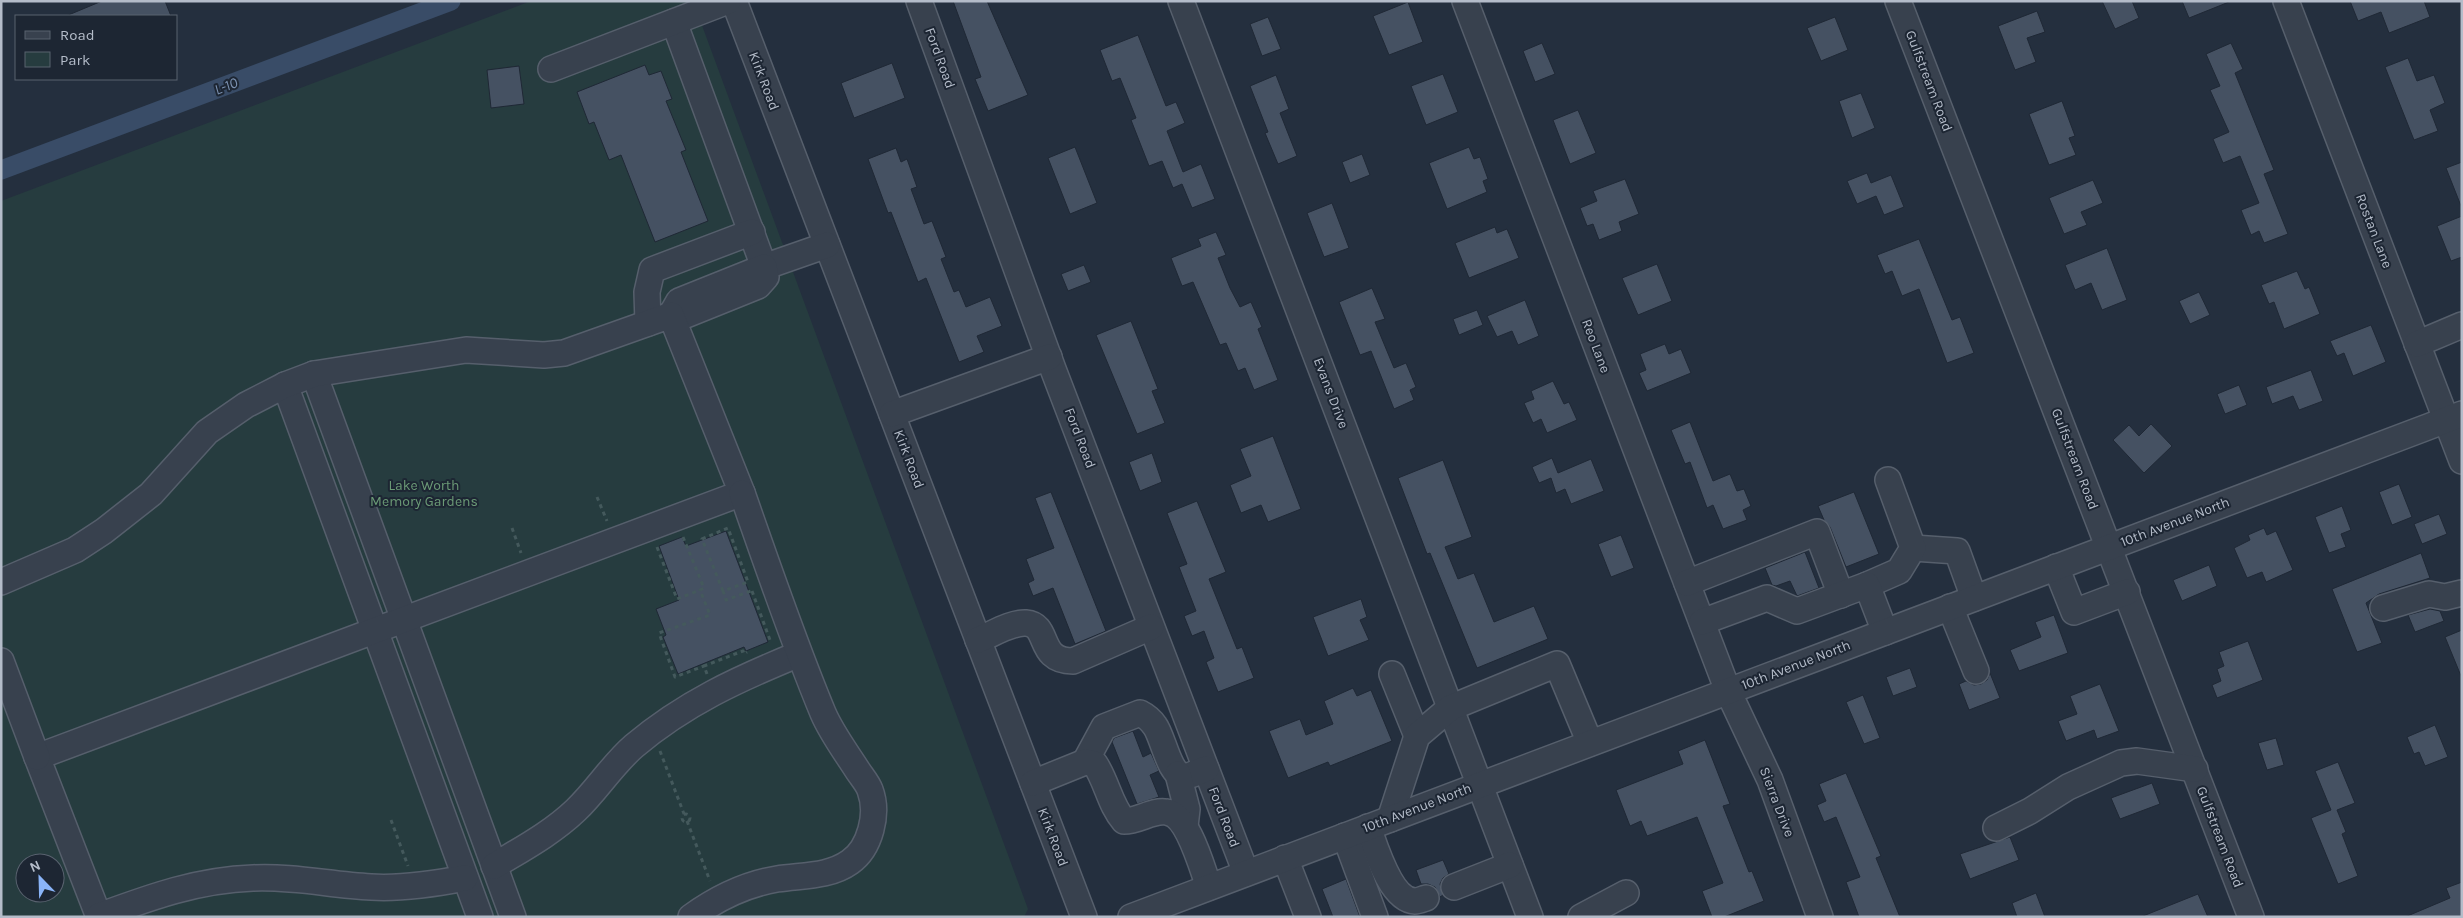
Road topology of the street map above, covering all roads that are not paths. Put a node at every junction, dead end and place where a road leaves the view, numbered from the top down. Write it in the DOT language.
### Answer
graph roads {
  1 [pos="728,1"];
  2 [pos="734,1"];
  3 [pos="919,1"];
  4 [pos="1181,1"];
  5 [pos="1465,1"];
  6 [pos="1898,1"];
  7 [pos="2286,1"];
  8 [pos="674,22"];
  9 [pos="551,70"];
  10 [pos="752,232"];
  11 [pos="827,245"];
  12 [pos="764,267"];
  13 [pos="671,315"];
  14 [pos="648,323"];
  15 [pos="2462,325"];
  16 [pos="2417,344"];
  17 [pos="1049,357"];
  18 [pos="314,374"];
  19 [pos="285,385"];
  20 [pos="892,414"];
  21 [pos="2454,417"];
  22 [pos="2462,461"];
  23 [pos="1888,480"];
  24 [pos="742,494"];
  25 [pos="2110,547"];
  26 [pos="1913,548"];
  27 [pos="2056,567"];
  28 [pos="1,582"];
  29 [pos="1687,583"];
  30 [pos="1867,585"];
  31 [pos="2126,592"];
  32 [pos="2462,593"];
  33 [pos="1841,595"];
  34 [pos="1974,598"];
  35 [pos="1950,607"];
  36 [pos="2383,608"];
  37 [pos="404,619"];
  38 [pos="1702,622"];
  39 [pos="1152,627"];
  40 [pos="375,629"];
  41 [pos="1885,632"];
  42 [pos="978,640"];
  43 [pos="799,654"];
  44 [pos="1,661"];
  45 [pos="1976,671"];
  46 [pos="1392,674"];
  47 [pos="1728,691"];
  48 [pos="1450,708"];
  49 [pos="1418,736"];
  50 [pos="1590,743"];
  51 [pos="37,757"];
  52 [pos="1085,762"];
  53 [pos="1206,769"];
  54 [pos="2194,769"];
  55 [pos="1178,774"];
  56 [pos="1033,783"];
  57 [pos="1480,785"];
  58 [pos="1379,823"];
  59 [pos="1185,826"];
  60 [pos="1996,828"];
  61 [pos="1345,836"];
  62 [pos="1285,858"];
  63 [pos="494,866"];
  64 [pos="1510,866"];
  65 [pos="1246,873"];
  66 [pos="465,878"];
  67 [pos="1209,887"];
  68 [pos="1454,887"];
  69 [pos="1626,893"];
  70 [pos="1426,898"];
  71 [pos="99,916"];
  72 [pos="480,917"];
  73 [pos="513,917"];
  74 [pos="691,917"];
  75 [pos="1084,917"];
  76 [pos="1131,917"];
  77 [pos="1308,917"];
  78 [pos="1375,917"];
  79 [pos="1530,917"];
  80 [pos="1580,917"];
  81 [pos="1820,917"];
  82 [pos="2251,917"];
  1 -- 8 [label="street"];
  2 -- 11 [label="street, Kirk Road"];
  3 -- 17 [label="street, Ford Road"];
  4 -- 48 [label="street, Evans Drive"];
  5 -- 29 [label="street, Reo Lane"];
  6 -- 25 [label="street, Gulfstream Road"];
  7 -- 16 [label="street, Rostan Lane"];
  8 -- 9 [label="street"];
  8 -- 10 [label="street"];
  10 -- 12 [label="street"];
  10 -- 14 [label="street"];
  11 -- 12 [label="street"];
  11 -- 20 [label="street, Kirk Road"];
  12 -- 13 [label="street"];
  13 -- 14 [label="street"];
  13 -- 24 [label="street"];
  14 -- 18 [label="street"];
  15 -- 16 [label="street"];
  16 -- 21 [label="street, Rostan Lane"];
  17 -- 20 [label="street"];
  17 -- 39 [label="street, Ford Road"];
  18 -- 19 [label="street"];
  18 -- 37 [label="street"];
  19 -- 28 [label="street"];
  19 -- 40 [label="street"];
  20 -- 42 [label="street, Kirk Road"];
  21 -- 22 [label="street, Rostan Lane"];
  21 -- 25 [label="street, 10th Avenue North"];
  23 -- 26 [label="street"];
  24 -- 37 [label="street"];
  24 -- 43 [label="street"];
  25 -- 27 [label="street, 10th Avenue North"];
  25 -- 31 [label="street, Gulfstream Road"];
  26 -- 30 [label="street"];
  26 -- 34 [label="street"];
  27 -- 31 [label="street"];
  27 -- 34 [label="street, 10th Avenue North"];
  29 -- 33 [label="street"];
  29 -- 38 [label="street, Reo Lane"];
  30 -- 33 [label="street"];
  30 -- 41 [label="street"];
  31 -- 54 [label="street, Gulfstream Road"];
  32 -- 36 [label="street"];
  33 -- 38 [label="street"];
  34 -- 35 [label="street, 10th Avenue North"];
  35 -- 41 [label="street, 10th Avenue North"];
  35 -- 45 [label="street"];
  37 -- 40 [label="street"];
  37 -- 63 [label="street"];
  38 -- 47 [label="street, Reo Lane"];
  39 -- 42 [label="street"];
  39 -- 53 [label="street, Ford Road"];
  40 -- 51 [label="street"];
  40 -- 66 [label="street"];
  41 -- 47 [label="street, 10th Avenue North"];
  42 -- 56 [label="street, Kirk Road"];
  43 -- 63 [label="street"];
  43 -- 74 [label="street"];
  44 -- 51 [label="street"];
  46 -- 49 [label="street"];
  47 -- 50 [label="street, 10th Avenue North"];
  47 -- 81 [label="street, Sierra Drive"];
  48 -- 49 [label="street"];
  48 -- 50 [label="street"];
  48 -- 57 [label="street, Evans Drive"];
  49 -- 58 [label="street"];
  50 -- 57 [label="street, 10th Avenue North"];
  51 -- 71 [label="street"];
  52 -- 55 [label="street"];
  52 -- 56 [label="street"];
  52 -- 59 [label="street"];
  53 -- 55 [label="street"];
  53 -- 65 [label="street, Ford Road"];
  54 -- 60 [label="street"];
  54 -- 82 [label="street, Gulfstream Road"];
  55 -- 59 [label="street"];
  56 -- 75 [label="street, Kirk Road"];
  57 -- 58 [label="street, 10th Avenue North"];
  57 -- 64 [label="street"];
  58 -- 61 [label="street, 10th Avenue North"];
  58 -- 70 [label="street"];
  59 -- 67 [label="street"];
  61 -- 62 [label="street, 10th Avenue North"];
  61 -- 78 [label="street"];
  62 -- 65 [label="street, 10th Avenue North"];
  62 -- 77 [label="street"];
  63 -- 73 [label="street"];
  64 -- 68 [label="street"];
  64 -- 79 [label="street"];
  65 -- 67 [label="street, 10th Avenue North"];
  66 -- 71 [label="street"];
  66 -- 72 [label="street"];
  67 -- 76 [label="street, 10th Avenue North"];
  69 -- 80 [label="street"];
}
